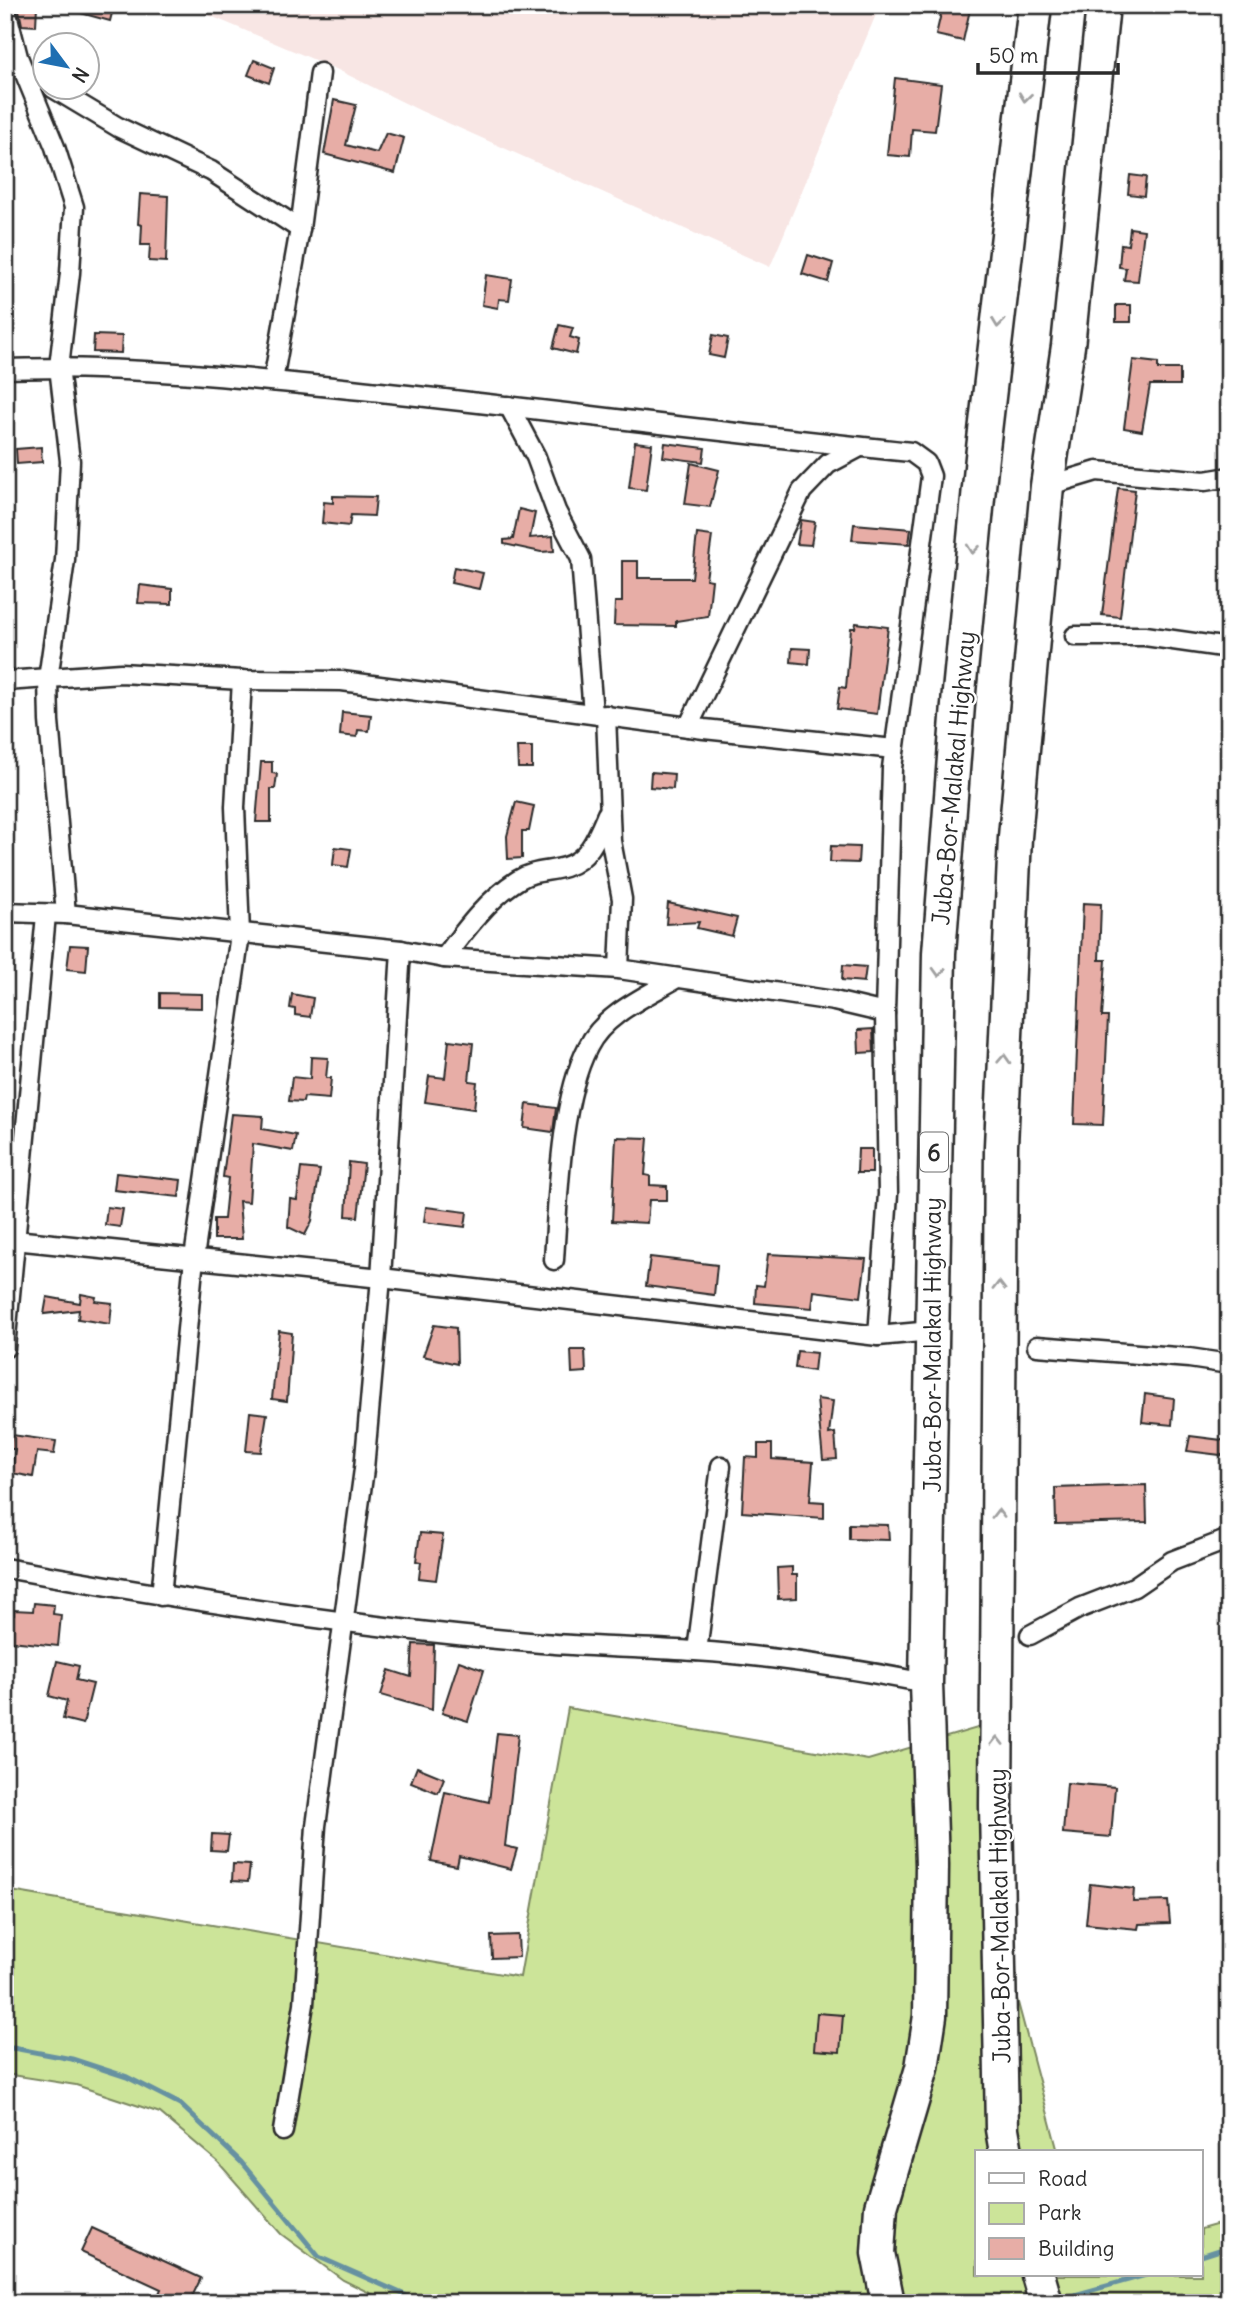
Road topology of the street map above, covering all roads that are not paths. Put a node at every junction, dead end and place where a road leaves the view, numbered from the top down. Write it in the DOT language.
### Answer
graph roads {
  1 [pos="1035,5"];
  2 [pos="1103,5"];
  3 [pos="5,6"];
  4 [pos="11,56"];
  5 [pos="32,71"];
  6 [pos="320,73"];
  7 [pos="77,102"];
  8 [pos="300,229"];
  9 [pos="60,367"];
  10 [pos="5,369"];
  11 [pos="273,381"];
  12 [pos="509,406"];
  13 [pos="860,447"];
  14 [pos="1229,477"];
  15 [pos="1047,486"];
  16 [pos="1075,636"];
  17 [pos="1229,648"];
  18 [pos="48,679"];
  19 [pos="242,680"];
  20 [pos="5,681"];
  21 [pos="599,715"];
  22 [pos="688,727"];
  23 [pos="894,750"];
  24 [pos="612,805"];
  25 [pos="5,912"];
  26 [pos="66,914"];
  27 [pos="46,915"];
  28 [pos="240,934"];
  29 [pos="401,950"];
  30 [pos="444,958"];
  31 [pos="619,969"];
  32 [pos="677,978"];
  33 [pos="885,1013"];
  34 [pos="10,1239"];
  35 [pos="194,1258"];
  36 [pos="554,1260"];
  37 [pos="381,1278"];
  38 [pos="931,1331"];
  39 [pos="878,1336"];
  40 [pos="1037,1346"];
  41 [pos="5,1348"];
  42 [pos="1229,1364"];
  43 [pos="721,1466"];
  44 [pos="1229,1539"];
  45 [pos="5,1568"];
  46 [pos="161,1596"];
  47 [pos="342,1623"];
  48 [pos="1030,1635"];
  49 [pos="697,1651"];
  50 [pos="926,1683"];
  51 [pos="283,2131"];
  52 [pos="1006,2150"];
  53 [pos="1038,2276"];
  54 [pos="886,2299"];
  55 [pos="1046,2303"];
  1 -- 38 [label="highway, Juba-Bor-Malakal Highway / 6, one-way"];
  2 -- 15 [label="highway, Juba-Bor-Malakal Highway"];
  3 -- 4 [label="street"];
  4 -- 5 [label="street"];
  4 -- 9 [label="street"];
  6 -- 8 [label="street"];
  7 -- 8 [label="street"];
  8 -- 11 [label="street"];
  9 -- 10 [label="street"];
  9 -- 11 [label="street"];
  9 -- 18 [label="street"];
  11 -- 12 [label="street"];
  12 -- 13 [label="street"];
  12 -- 21 [label="street"];
  13 -- 22 [label="street"];
  13 -- 23 [label="street"];
  14 -- 15 [label="street"];
  52 -- 15 [label="highway, Juba-Bor-Malakal Highway, one-way"];
  16 -- 17 [label="street"];
  18 -- 19 [label="street"];
  18 -- 20 [label="street"];
  18 -- 26 [label="street"];
  19 -- 21 [label="street"];
  19 -- 28 [label="street"];
  21 -- 22 [label="street"];
  21 -- 24 [label="street"];
  22 -- 23 [label="street"];
  23 -- 33 [label="street"];
  24 -- 30 [label="street"];
  24 -- 31 [label="street"];
  25 -- 27 [label="street"];
  26 -- 27 [label="street"];
  26 -- 28 [label="street"];
  27 -- 34 [label="street"];
  28 -- 29 [label="street"];
  28 -- 35 [label="street"];
  29 -- 30 [label="street"];
  29 -- 37 [label="street"];
  30 -- 31 [label="street"];
  31 -- 32 [label="street"];
  32 -- 33 [label="street"];
  32 -- 36 [label="street"];
  33 -- 39 [label="street"];
  34 -- 35 [label="street"];
  34 -- 41 [label="street"];
  35 -- 37 [label="street"];
  35 -- 46 [label="street"];
  37 -- 39 [label="street"];
  37 -- 47 [label="street"];
  38 -- 39 [label="street"];
  38 -- 50 [label="highway, Juba-Bor-Malakal Highway / 6"];
  40 -- 42 [label="street"];
  43 -- 49 [label="street"];
  44 -- 48 [label="street"];
  45 -- 46 [label="street"];
  46 -- 47 [label="street"];
  47 -- 49 [label="street"];
  47 -- 51 [label="street"];
  49 -- 50 [label="street"];
  50 -- 54 [label="highway, Juba-Bor-Malakal Highway / 6"];
  53 -- 55 [label="highway"];
}
